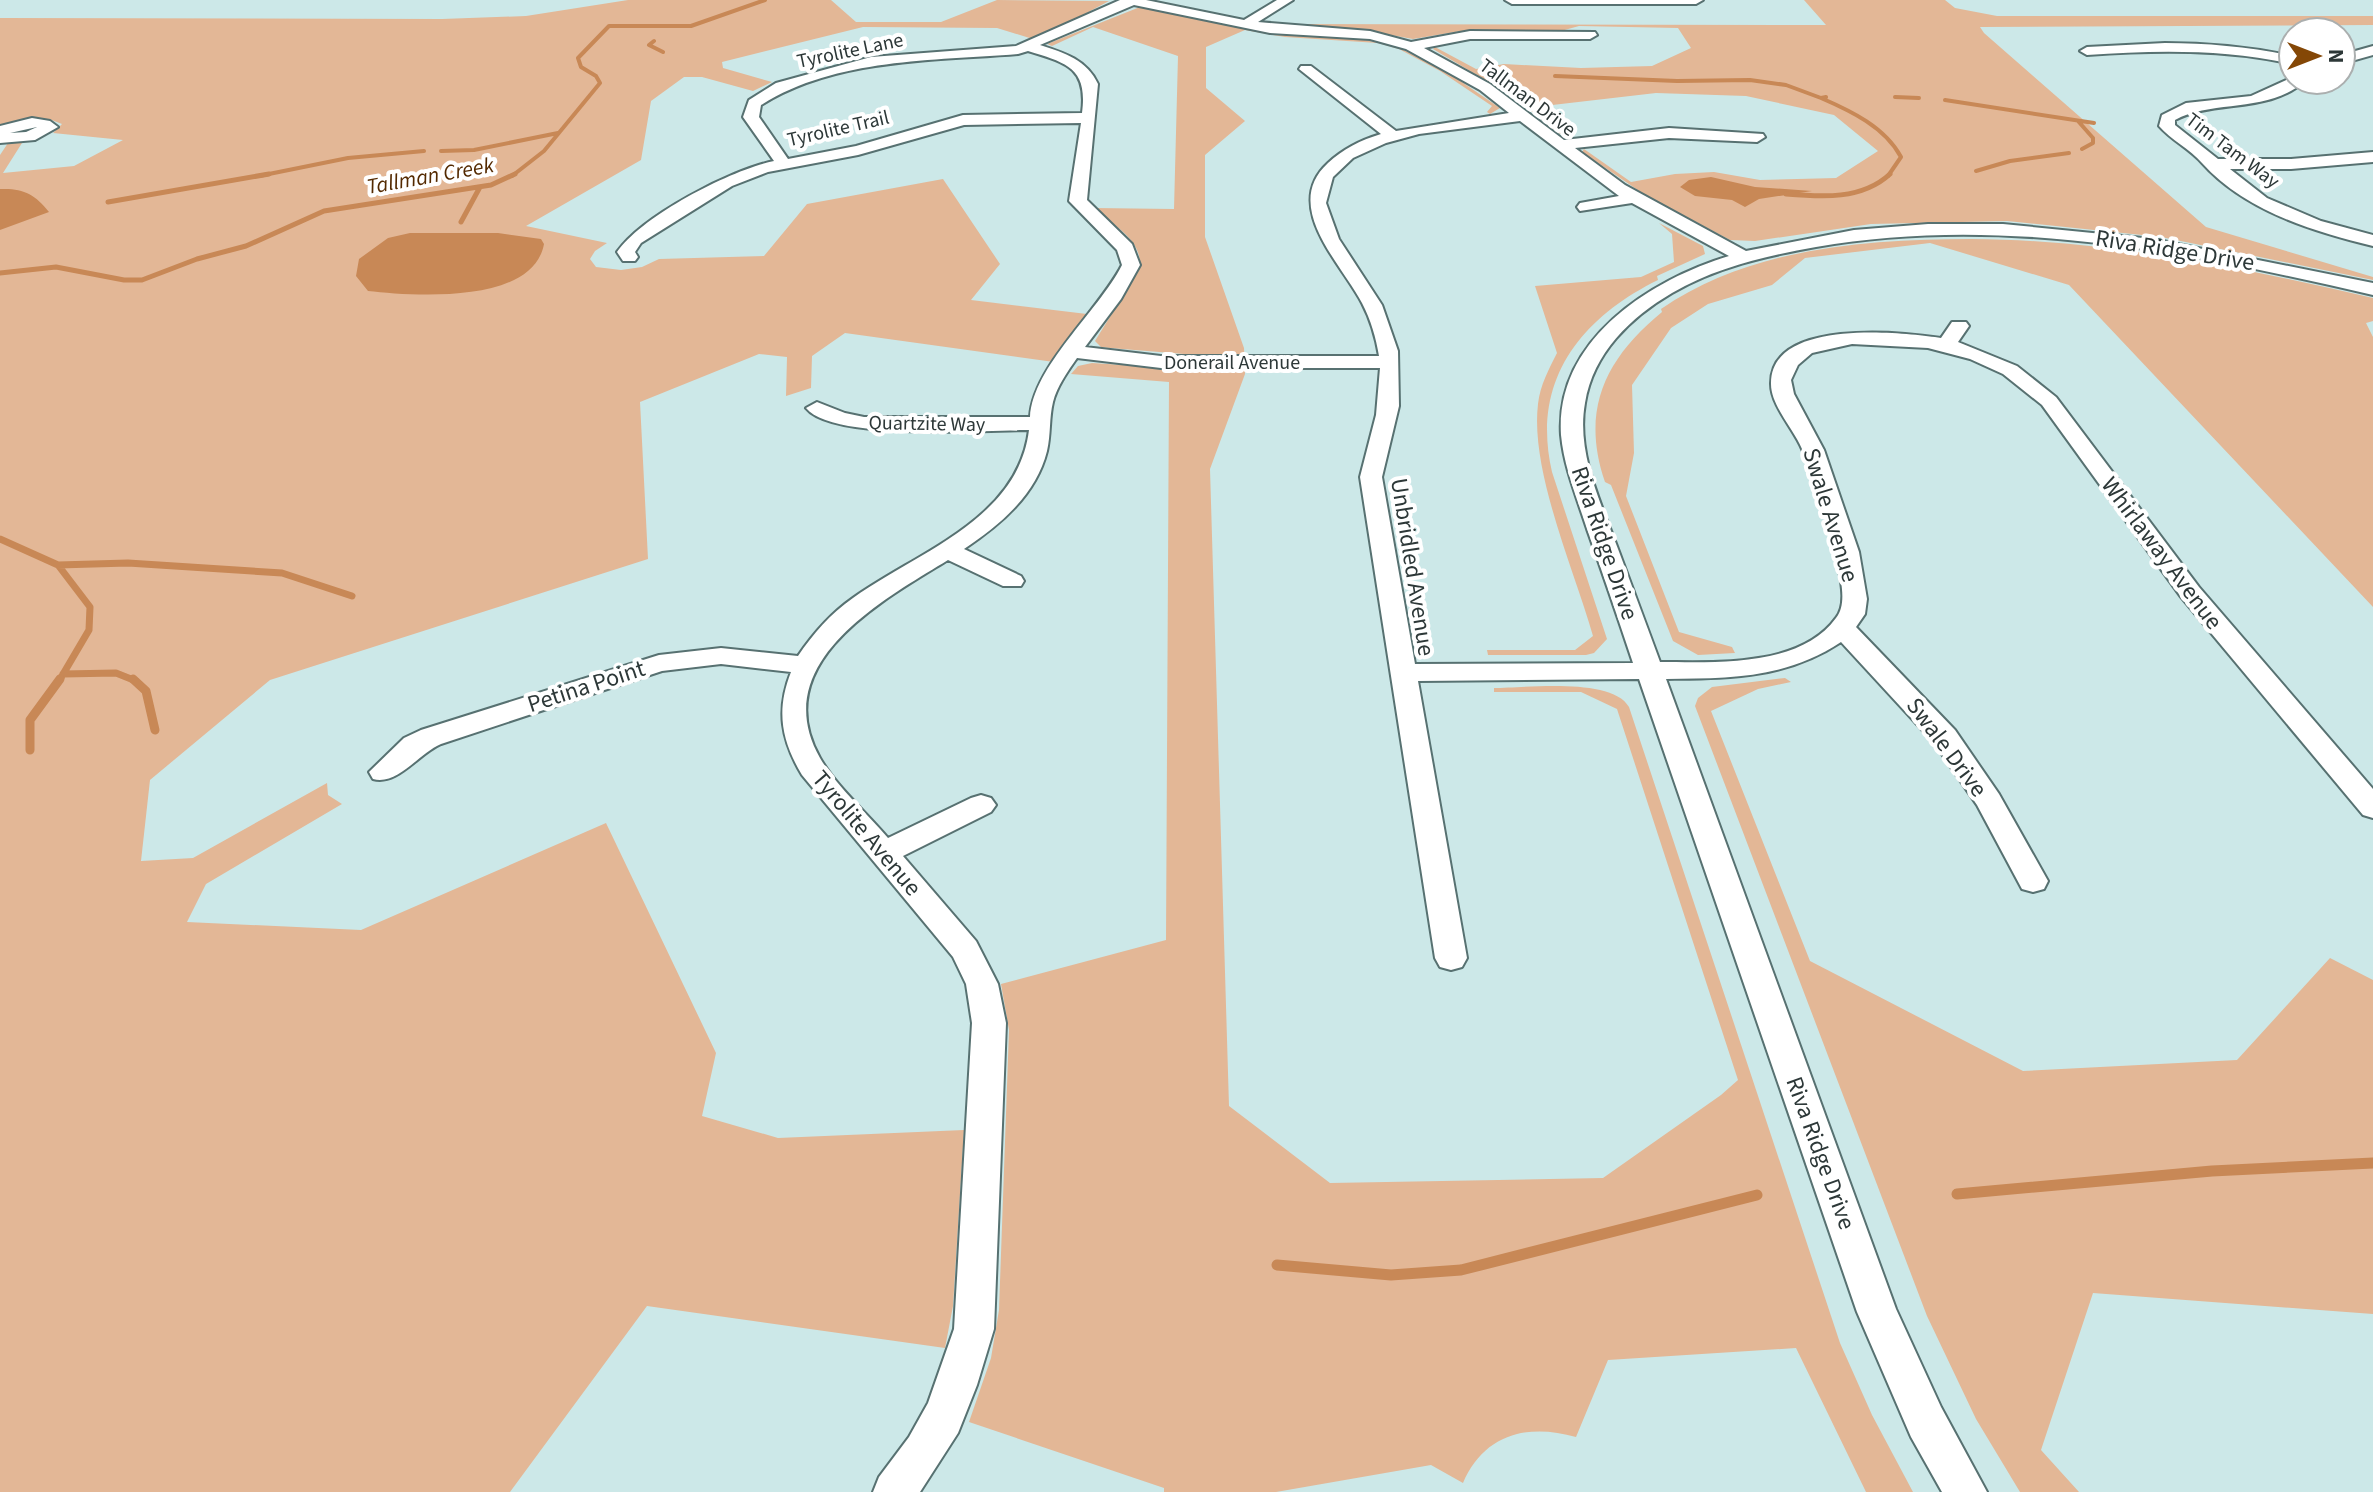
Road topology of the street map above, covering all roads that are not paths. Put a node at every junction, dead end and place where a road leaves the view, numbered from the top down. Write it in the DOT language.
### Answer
graph roads {
  1 [pos="1286,0"];
  2 [pos="1512,0"];
  3 [pos="1696,0"];
  4 [pos="1130,1"];
  5 [pos="1246,24"];
  6 [pos="1590,35"];
  7 [pos="1411,46"];
  8 [pos="1031,47"];
  9 [pos="2087,51"];
  10 [pos="2277,57"];
  11 [pos="1306,69"];
  12 [pos="2277,90"];
  13 [pos="1524,116"];
  14 [pos="1089,118"];
  15 [pos="1392,135"];
  16 [pos="1757,137"];
  17 [pos="1558,145"];
  18 [pos="2371,158"];
  19 [pos="783,163"];
  20 [pos="2211,164"];
  21 [pos="1633,198"];
  22 [pos="1586,207"];
  23 [pos="2373,241"];
  24 [pos="629,257"];
  25 [pos="1744,257"];
  26 [pos="2373,289"];
  27 [pos="1952,336"];
  28 [pos="1074,352"];
  29 [pos="1390,362"];
  30 [pos="817,408"];
  31 [pos="1041,424"];
  32 [pos="947,550"];
  33 [pos="1012,581"];
  34 [pos="1842,628"];
  35 [pos="805,665"];
  36 [pos="1650,672"];
  37 [pos="1404,673"];
  38 [pos="383,772"];
  39 [pos="981,805"];
  40 [pos="2373,808"];
  41 [pos="882,853"];
  42 [pos="2033,881"];
  43 [pos="1451,958"];
  44 [pos="894,1492"];
  45 [pos="1966,1492"];
  1 -- 5 [label="street"];
  2 -- 3 [label="street"];
  4 -- 5 [label="street, Tallman Drive"];
  4 -- 8 [label="street"];
  5 -- 7 [label="street, Tallman Drive"];
  6 -- 7 [label="street"];
  7 -- 13 [label="street, Tallman Drive"];
  8 -- 14 [label="street, Tyrolite Avenue"];
  8 -- 19 [label="street, Tyrolite Lane"];
  9 -- 10 [label="street"];
  11 -- 15 [label="street"];
  12 -- 20 [label="street, Tim Tam Way"];
  13 -- 15 [label="street, Unbridled Avenue"];
  13 -- 17 [label="street, Tallman Drive"];
  14 -- 19 [label="street, Tyrolite Trail"];
  14 -- 28 [label="street, Tyrolite Avenue"];
  15 -- 29 [label="street, Unbridled Avenue"];
  16 -- 17 [label="street"];
  17 -- 21 [label="street, Tallman Drive"];
  18 -- 20 [label="street"];
  19 -- 24 [label="street, Tyrolite Trail"];
  20 -- 23 [label="street, Tim Tam Way"];
  21 -- 22 [label="street"];
  21 -- 25 [label="street, Tallman Drive"];
  25 -- 26 [label="street, Riva Ridge Drive"];
  25 -- 36 [label="street, Riva Ridge Drive"];
  27 -- 34 [label="street, Swale Avenue"];
  27 -- 40 [label="street, Whirlaway Avenue"];
  28 -- 29 [label="street, Donerail Avenue"];
  28 -- 31 [label="street, Tyrolite Avenue"];
  29 -- 37 [label="street, Unbridled Avenue"];
  30 -- 31 [label="street, Quartzite Way"];
  31 -- 32 [label="street, Tyrolite Avenue"];
  32 -- 33 [label="street"];
  32 -- 35 [label="street, Tyrolite Avenue"];
  34 -- 36 [label="street"];
  34 -- 42 [label="street, Swale Drive"];
  35 -- 38 [label="street, Petina Point"];
  35 -- 41 [label="street, Tyrolite Avenue"];
  36 -- 37 [label="street"];
  36 -- 45 [label="street, Riva Ridge Drive"];
  37 -- 43 [label="street, Unbridled Avenue"];
  39 -- 41 [label="street"];
  41 -- 44 [label="street, Tyrolite Avenue"];
}
